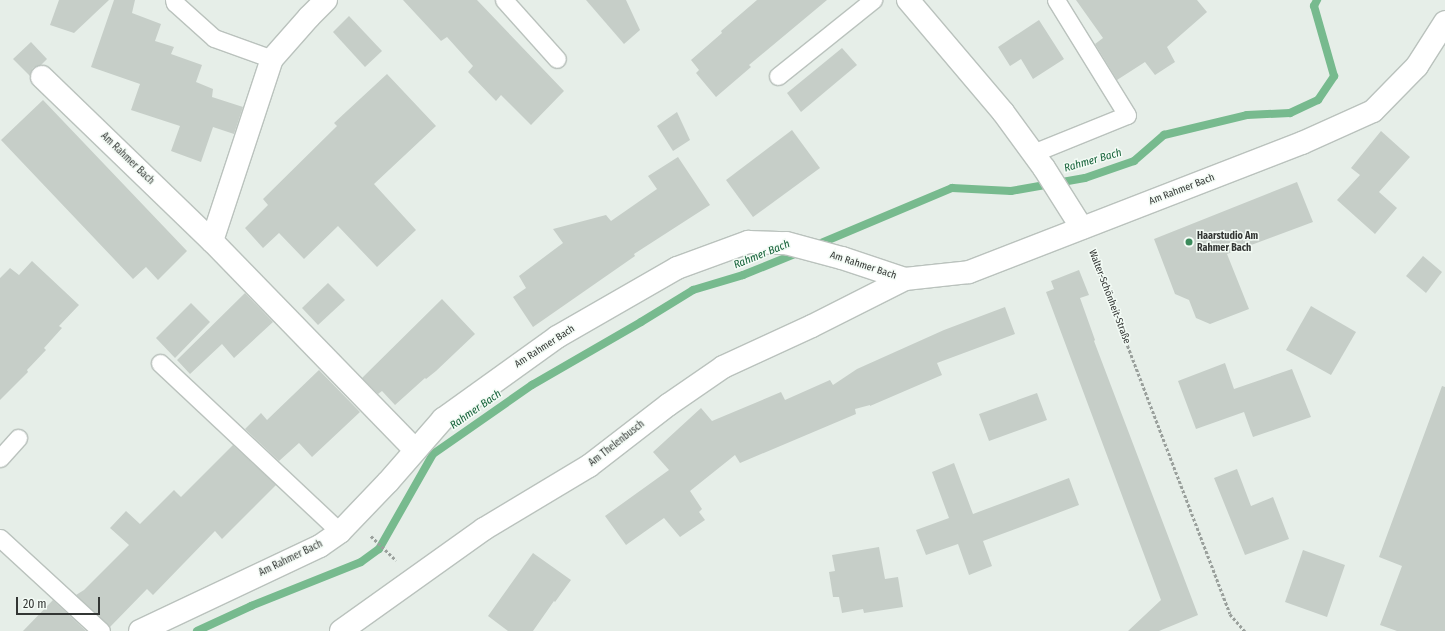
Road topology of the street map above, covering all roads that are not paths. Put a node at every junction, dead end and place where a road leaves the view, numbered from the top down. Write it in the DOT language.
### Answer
graph roads {
  1 [pos="174,0"];
  2 [pos="326,0"];
  3 [pos="504,0"];
  4 [pos="873,0"];
  5 [pos="908,0"];
  6 [pos="1056,0"];
  7 [pos="1444,25"];
  8 [pos="272,59"];
  9 [pos="557,59"];
  10 [pos="778,76"];
  11 [pos="42,77"];
  12 [pos="1038,160"];
  13 [pos="1082,228"];
  14 [pos="212,241"];
  15 [pos="905,279"];
  16 [pos="160,363"];
  17 [pos="18,438"];
  18 [pos="415,450"];
  19 [pos="0,458"];
  20 [pos="340,532"];
  21 [pos="0,538"];
  22 [pos="101,631"];
  23 [pos="140,631"];
  24 [pos="341,631"];
  1 -- 8 [label="lane"];
  2 -- 8 [label="street"];
  3 -- 9 [label="lane"];
  4 -- 10 [label="lane"];
  5 -- 12 [label="street"];
  6 -- 12 [label="lane"];
  7 -- 13 [label="street, Am Rahmer Bach"];
  8 -- 14 [label="street"];
  11 -- 14 [label="street, Am Rahmer Bach"];
  12 -- 13 [label="street"];
  13 -- 15 [label="street, Am Rahmer Bach"];
  14 -- 18 [label="street, Am Rahmer Bach"];
  15 -- 18 [label="street, Am Rahmer Bach"];
  15 -- 24 [label="street, Am Thelenbusch"];
  16 -- 20 [label="lane"];
  17 -- 19 [label="lane"];
  18 -- 20 [label="street, Am Rahmer Bach"];
  20 -- 23 [label="street, Am Rahmer Bach"];
  21 -- 22 [label="lane"];
}
